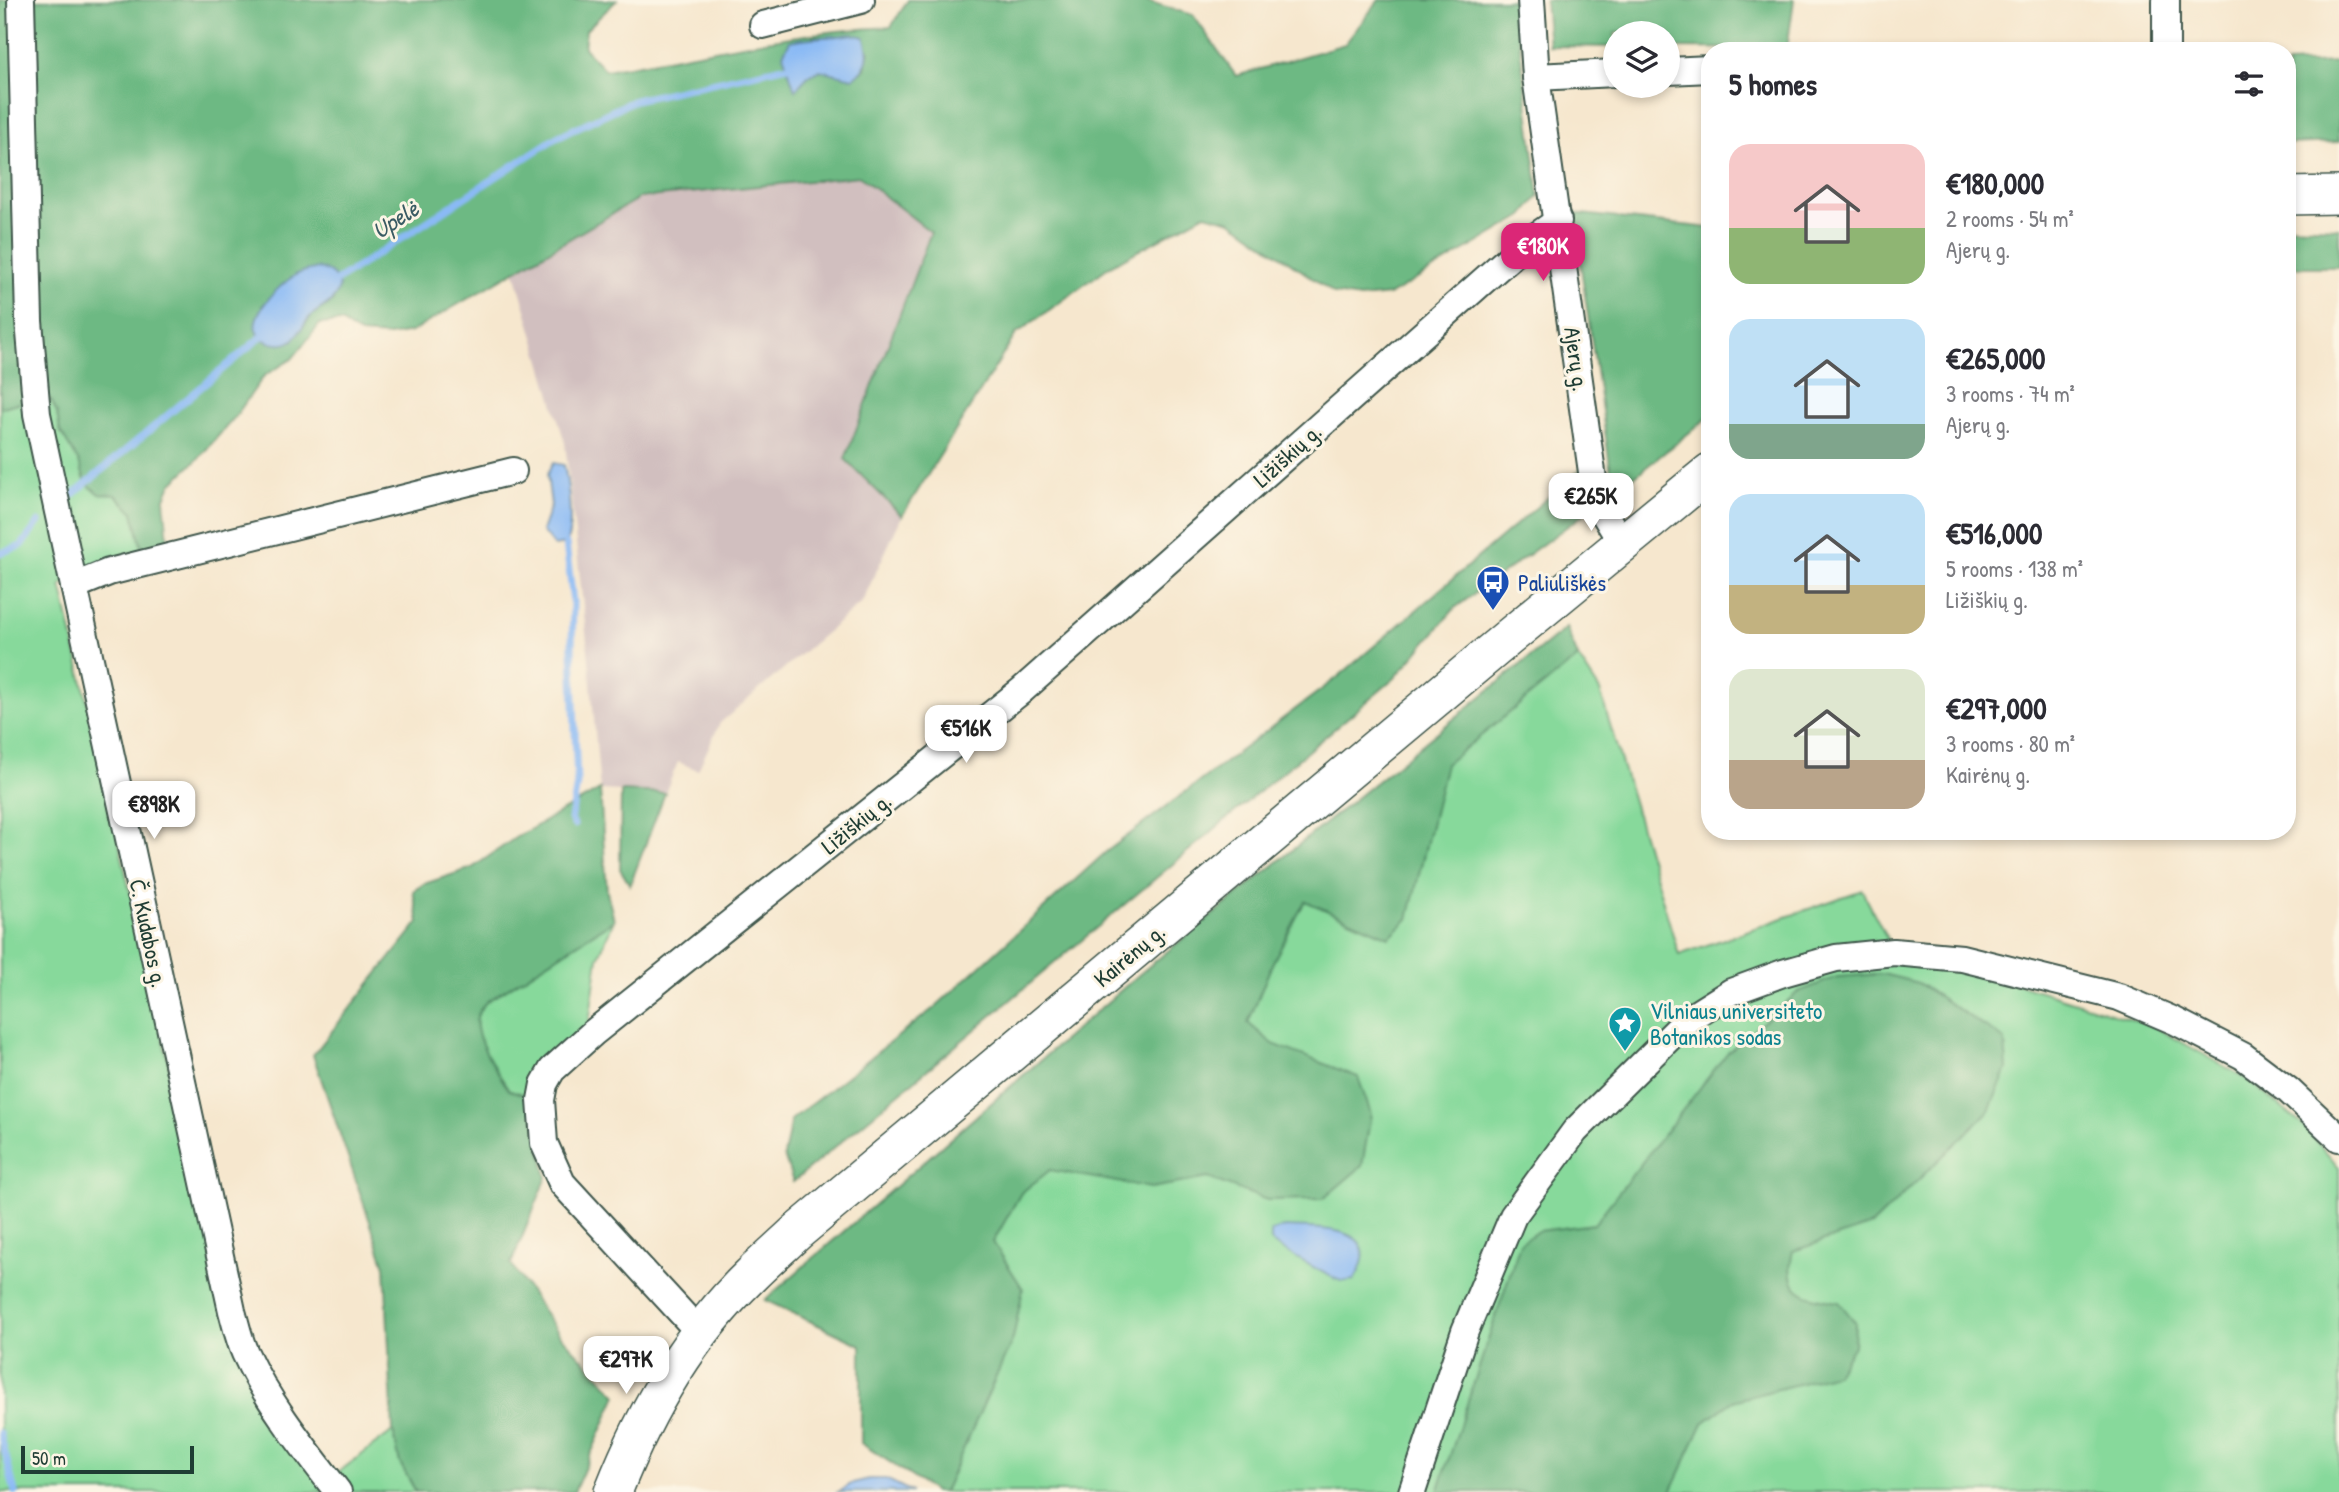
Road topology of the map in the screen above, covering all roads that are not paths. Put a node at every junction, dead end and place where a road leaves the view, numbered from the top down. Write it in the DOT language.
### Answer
graph roads {
  1 [pos="21,0"];
  2 [pos="861,0"];
  3 [pos="1531,0"];
  4 [pos="2166,0"];
  5 [pos="763,25"];
  6 [pos="2166,42"];
  7 [pos="1701,69"];
  8 [pos="1680,70"];
  9 [pos="1603,74"];
  10 [pos="1536,77"];
  11 [pos="2339,195"];
  12 [pos="2296,196"];
  13 [pos="1558,221"];
  14 [pos="513,471"];
  15 [pos="1701,480"];
  16 [pos="1623,545"];
  17 [pos="74,586"];
  18 [pos="2339,1138"];
  19 [pos="700,1333"];
  20 [pos="338,1492"];
  21 [pos="613,1492"];
  22 [pos="1412,1492"];
  1 -- 17 [label="street, Č. Kudabos g."];
  2 -- 5 [label="street"];
  3 -- 10 [label="street, Ajerų g."];
  4 -- 6 [label="street"];
  7 -- 8 [label="street"];
  9 -- 10 [label="street"];
  10 -- 13 [label="street, Ajerų g."];
  11 -- 12 [label="main road"];
  13 -- 16 [label="street, Ajerų g."];
  13 -- 19 [label="street, Ližiškių g."];
  14 -- 17 [label="street"];
  15 -- 16 [label="main road, Kairėnų g."];
  16 -- 19 [label="main road, Kairėnų g."];
  17 -- 20 [label="street, Č. Kudabos g."];
  18 -- 22 [label="street"];
  19 -- 21 [label="main road, Kairėnų g."];
}
